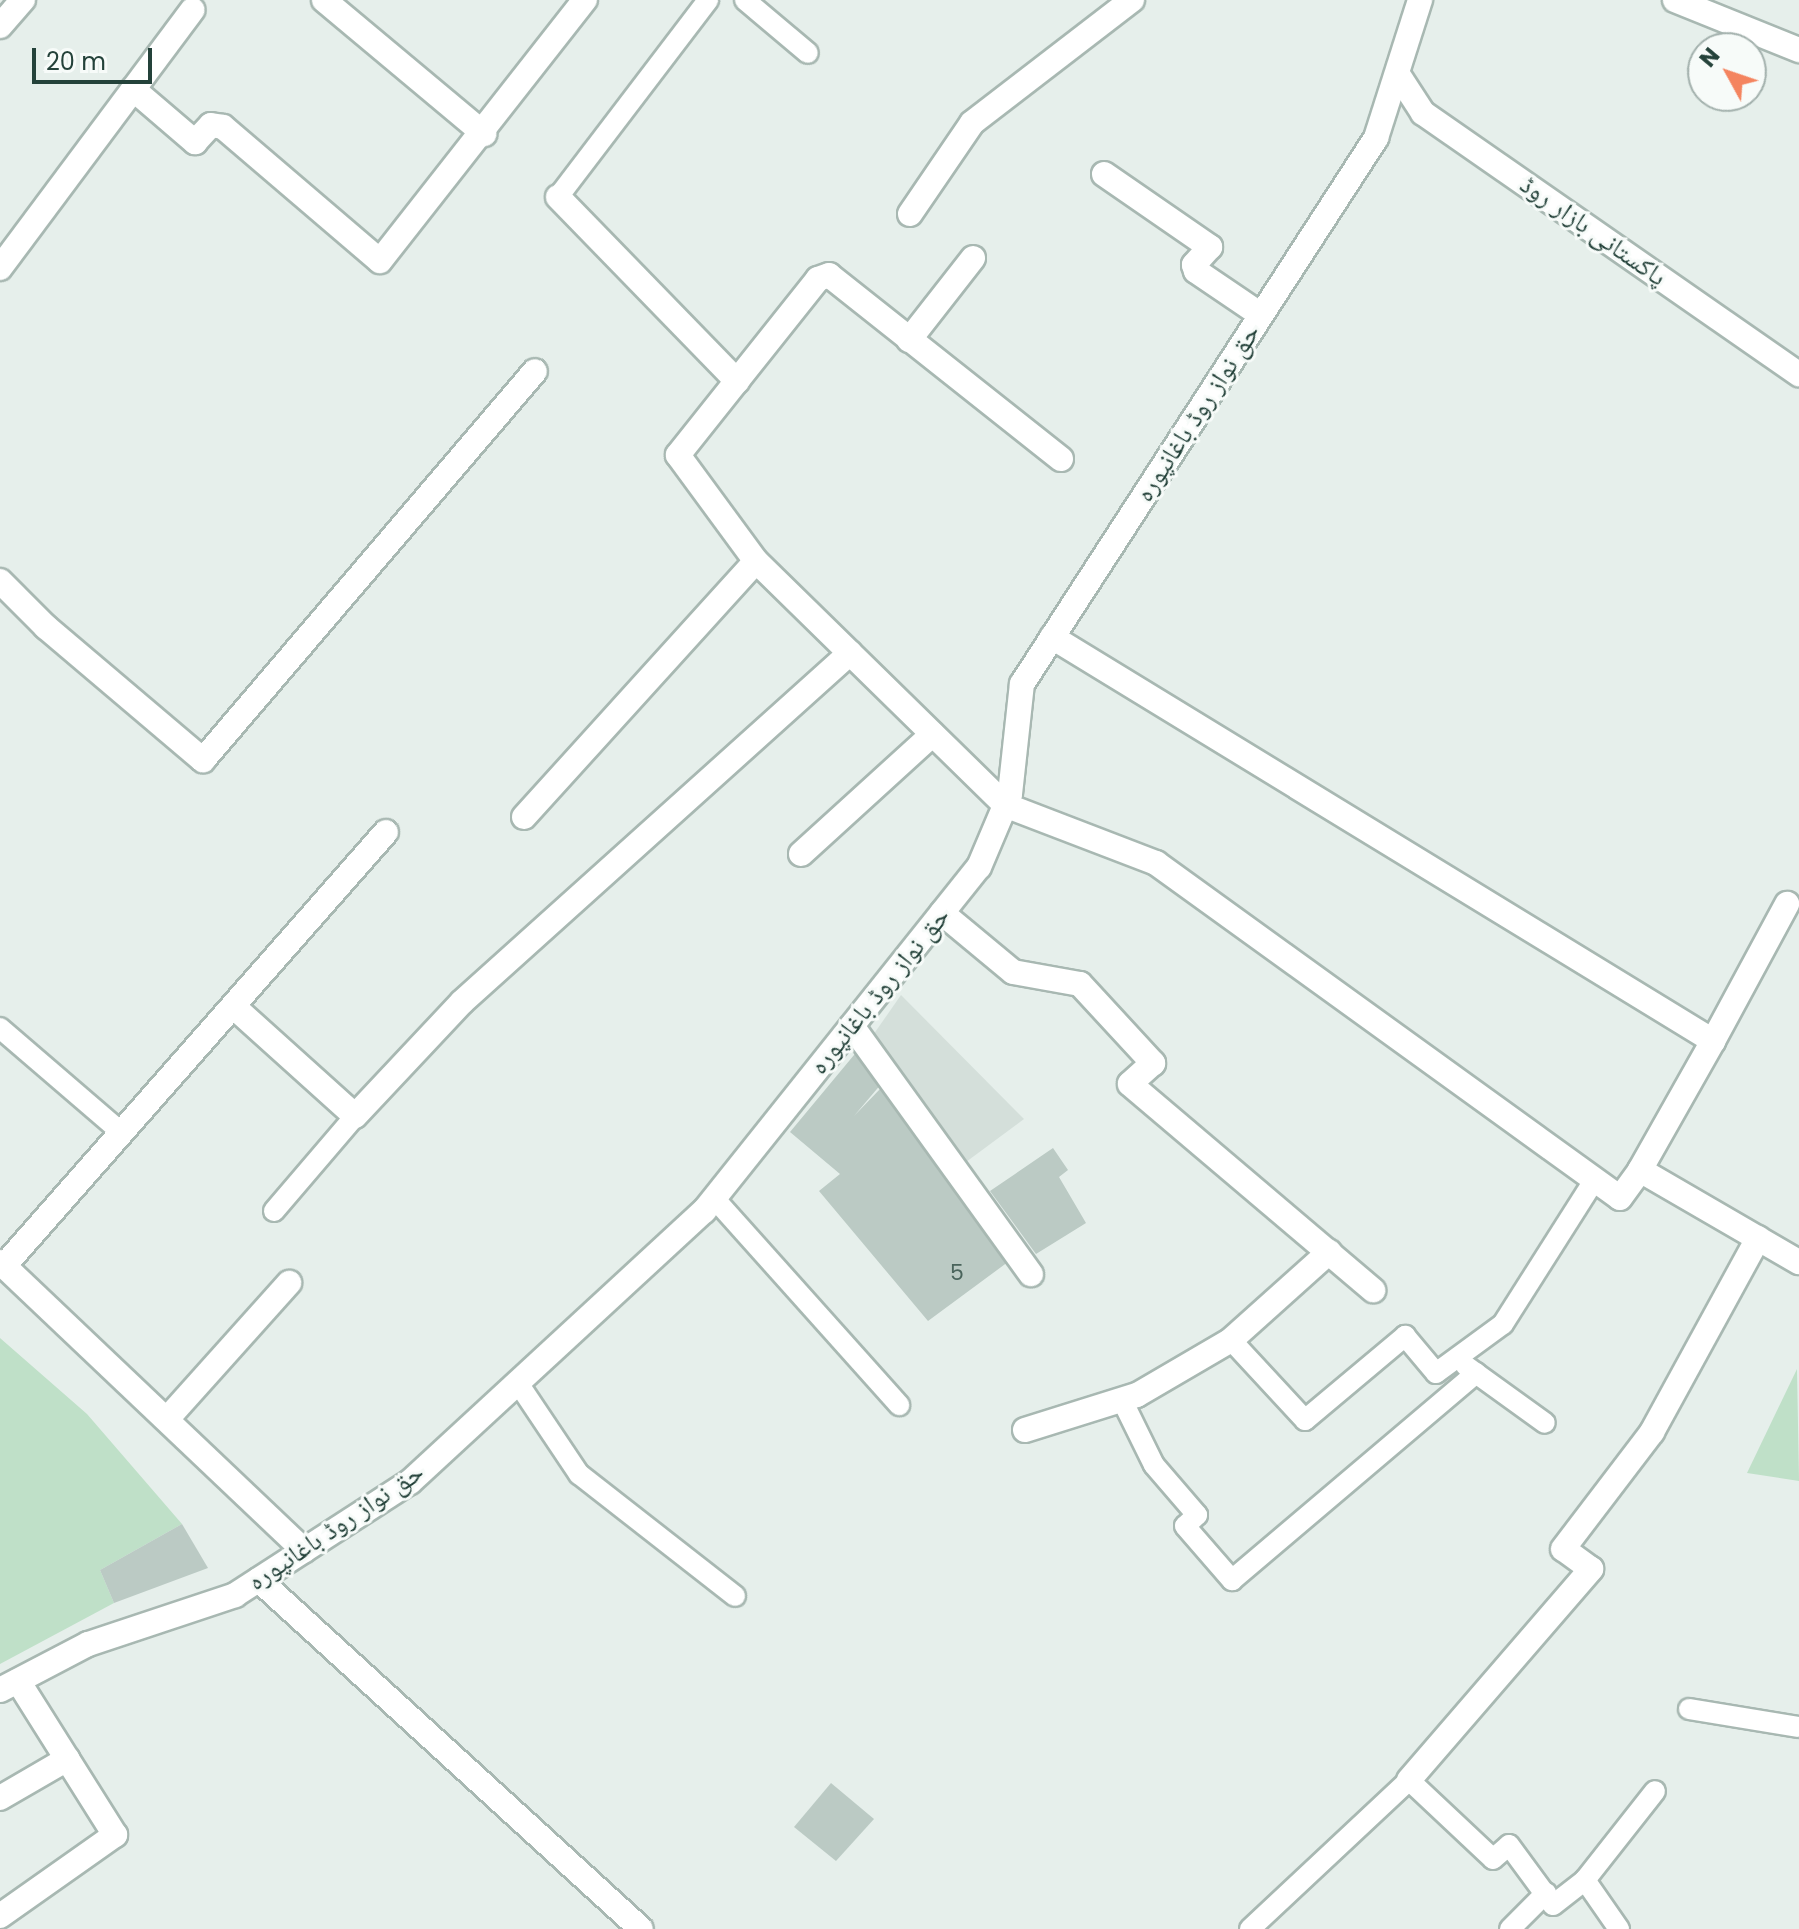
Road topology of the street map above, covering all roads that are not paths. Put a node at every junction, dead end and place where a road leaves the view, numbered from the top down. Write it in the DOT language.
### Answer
graph roads {
  1 [pos="23,0"];
  2 [pos="324,0"];
  3 [pos="585,0"];
  4 [pos="708,0"];
  5 [pos="745,0"];
  6 [pos="1132,0"];
  7 [pos="1675,0"];
  8 [pos="1415,2"];
  9 [pos="192,10"];
  10 [pos="0,26"];
  11 [pos="1799,50"];
  12 [pos="808,53"];
  13 [pos="1399,76"];
  14 [pos="133,89"];
  15 [pos="484,134"];
  16 [pos="1104,174"];
  17 [pos="558,197"];
  18 [pos="910,214"];
  19 [pos="973,258"];
  20 [pos="0,268"];
  21 [pos="1261,315"];
  22 [pos="909,340"];
  23 [pos="1798,370"];
  24 [pos="535,371"];
  25 [pos="737,381"];
  26 [pos="1061,459"];
  27 [pos="756,561"];
  28 [pos="0,581"];
  29 [pos="1052,637"];
  30 [pos="850,653"];
  31 [pos="933,734"];
  32 [pos="1005,805"];
  33 [pos="524,817"];
  34 [pos="386,832"];
  35 [pos="801,854"];
  36 [pos="1787,904"];
  37 [pos="942,913"];
  38 [pos="233,1006"];
  39 [pos="852,1026"];
  40 [pos="0,1028"];
  41 [pos="1713,1041"];
  42 [pos="355,1116"];
  43 [pos="122,1133"];
  44 [pos="1640,1170"];
  45 [pos="1595,1179"];
  46 [pos="714,1198"];
  47 [pos="274,1211"];
  48 [pos="1758,1238"];
  49 [pos="1329,1252"];
  50 [pos="1799,1262"];
  51 [pos="2,1264"];
  52 [pos="1031,1274"];
  53 [pos="289,1283"];
  54 [pos="1373,1290"];
  55 [pos="1231,1340"];
  56 [pos="1457,1358"];
  57 [pos="1476,1373"];
  58 [pos="518,1383"];
  59 [pos="1122,1400"];
  60 [pos="899,1405"];
  61 [pos="167,1419"];
  62 [pos="1545,1423"];
  63 [pos="1025,1430"];
  64 [pos="304,1550"];
  65 [pos="259,1580"];
  66 [pos="735,1596"];
  67 [pos="9,1686"];
  68 [pos="1689,1709"];
  69 [pos="1799,1727"];
  70 [pos="67,1759"];
  71 [pos="1409,1780"];
  72 [pos="1655,1791"];
  73 [pos="0,1798"];
  74 [pos="1585,1880"];
  75 [pos="1546,1893"];
  76 [pos="0,1916"];
  77 [pos="641,1929"];
  78 [pos="1250,1929"];
  79 [pos="1510,1929"];
  80 [pos="1619,1929"];
  1 -- 10 [label="street"];
  2 -- 15 [label="street"];
  3 -- 15 [label="street"];
  4 -- 17 [label="lane"];
  5 -- 12 [label="lane"];
  6 -- 18 [label="street"];
  7 -- 11 [label="street"];
  8 -- 13 [label="street, حق نواز روڈ باغانپورہ"];
  9 -- 14 [label="street"];
  13 -- 21 [label="street, حق نواز روڈ باغانپورہ"];
  13 -- 23 [label="street, پاکستانی بازار روڈ"];
  14 -- 15 [label="street"];
  14 -- 20 [label="street"];
  16 -- 21 [label="street"];
  17 -- 25 [label="street"];
  19 -- 22 [label="street"];
  21 -- 29 [label="street, حق نواز روڈ باغانپورہ"];
  22 -- 25 [label="street"];
  22 -- 26 [label="street"];
  24 -- 28 [label="street"];
  25 -- 27 [label="street"];
  27 -- 30 [label="street"];
  27 -- 33 [label="street"];
  29 -- 32 [label="street, حق نواز روڈ باغانپورہ"];
  29 -- 41 [label="street"];
  30 -- 31 [label="street"];
  30 -- 42 [label="street"];
  31 -- 32 [label="street"];
  31 -- 35 [label="street"];
  32 -- 37 [label="street, حق نواز روڈ باغانپورہ"];
  32 -- 45 [label="street"];
  34 -- 38 [label="street"];
  36 -- 41 [label="street"];
  37 -- 39 [label="street, حق نواز روڈ باغانپورہ"];
  37 -- 49 [label="street"];
  38 -- 42 [label="street"];
  38 -- 43 [label="street"];
  39 -- 46 [label="street, حق نواز روڈ باغانپورہ"];
  39 -- 52 [label="street"];
  40 -- 43 [label="lane"];
  41 -- 44 [label="street"];
  42 -- 47 [label="lane"];
  43 -- 51 [label="street"];
  44 -- 45 [label="street"];
  44 -- 48 [label="street"];
  45 -- 56 [label="lane"];
  46 -- 58 [label="street, حق نواز روڈ باغانپورہ"];
  46 -- 60 [label="lane"];
  48 -- 50 [label="street"];
  48 -- 71 [label="street"];
  49 -- 54 [label="street"];
  49 -- 55 [label="street"];
  51 -- 61 [label="street"];
  53 -- 61 [label="street"];
  55 -- 56 [label="lane"];
  55 -- 59 [label="street"];
  56 -- 57 [label="lane"];
  57 -- 59 [label="lane"];
  57 -- 62 [label="lane"];
  58 -- 64 [label="street, حق نواز روڈ باغانپورہ"];
  58 -- 66 [label="lane"];
  59 -- 63 [label="street"];
  61 -- 64 [label="street"];
  64 -- 65 [label="street, حق نواز روڈ باغانپورہ"];
  65 -- 67 [label="street, حق نواز روڈ باغانپورہ"];
  65 -- 77 [label="street"];
  67 -- 70 [label="street"];
  68 -- 69 [label="lane"];
  70 -- 73 [label="street"];
  70 -- 76 [label="street"];
  71 -- 75 [label="lane"];
  71 -- 78 [label="lane"];
  72 -- 74 [label="lane"];
  74 -- 75 [label="lane"];
  74 -- 80 [label="lane"];
  75 -- 79 [label="lane"];
}
